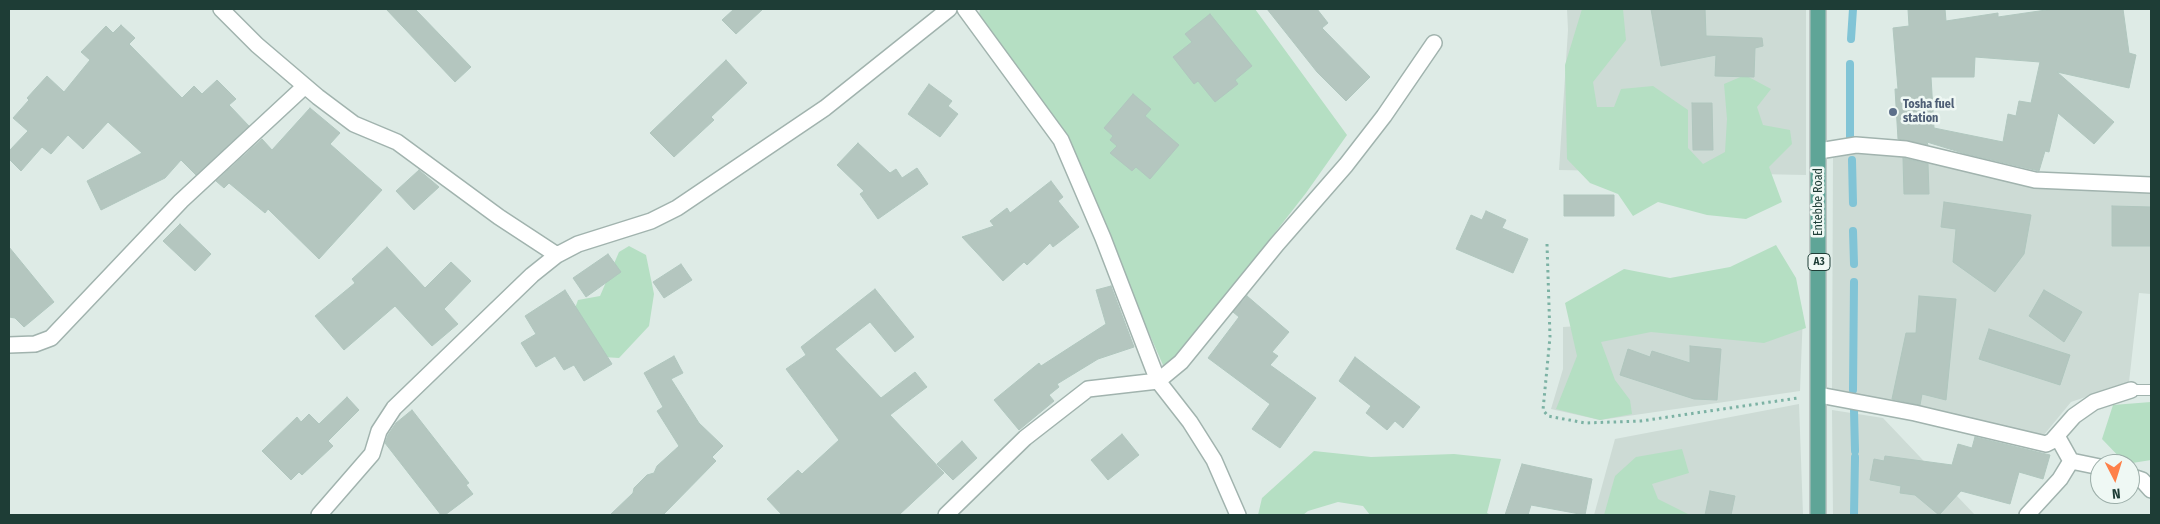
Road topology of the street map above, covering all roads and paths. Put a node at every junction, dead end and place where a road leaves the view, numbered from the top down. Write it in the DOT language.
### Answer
graph roads {
  1 [pos="221,9"];
  2 [pos="949,9"];
  3 [pos="965,9"];
  4 [pos="1818,9"];
  5 [pos="1434,43"];
  6 [pos="305,86"];
  7 [pos="1818,151"];
  8 [pos="2151,185"];
  9 [pos="1547,244"];
  10 [pos="556,255"];
  11 [pos="9,345"];
  12 [pos="1158,380"];
  13 [pos="2131,390"];
  14 [pos="2151,390"];
  15 [pos="1819,396"];
  16 [pos="2057,436"];
  17 [pos="2071,461"];
  18 [pos="2090,465"];
  19 [pos="2140,479"];
  20 [pos="2151,490"];
  21 [pos="319,515"];
  22 [pos="946,515"];
  23 [pos="1238,515"];
  24 [pos="1818,515"];
  25 [pos="2027,515"];
  1 -- 6 [label="street"];
  2 -- 10 [label="street"];
  3 -- 12 [label="street"];
  4 -- 7 [label="main road, Entebbe Road / A3"];
  5 -- 12 [label="street"];
  6 -- 10 [label="street"];
  6 -- 11 [label="street"];
  7 -- 8 [label="street"];
  7 -- 15 [label="main road, Entebbe Road / A3"];
  9 -- 15 [label="path"];
  10 -- 21 [label="street"];
  12 -- 22 [label="street"];
  12 -- 23 [label="street"];
  13 -- 14 [label="lane"];
  13 -- 16 [label="street"];
  15 -- 16 [label="street"];
  15 -- 24 [label="main road, Entebbe Road / A3"];
  16 -- 17 [label="street"];
  17 -- 18 [label="street"];
  17 -- 25 [label="street"];
  19 -- 20 [label="street"];
}
